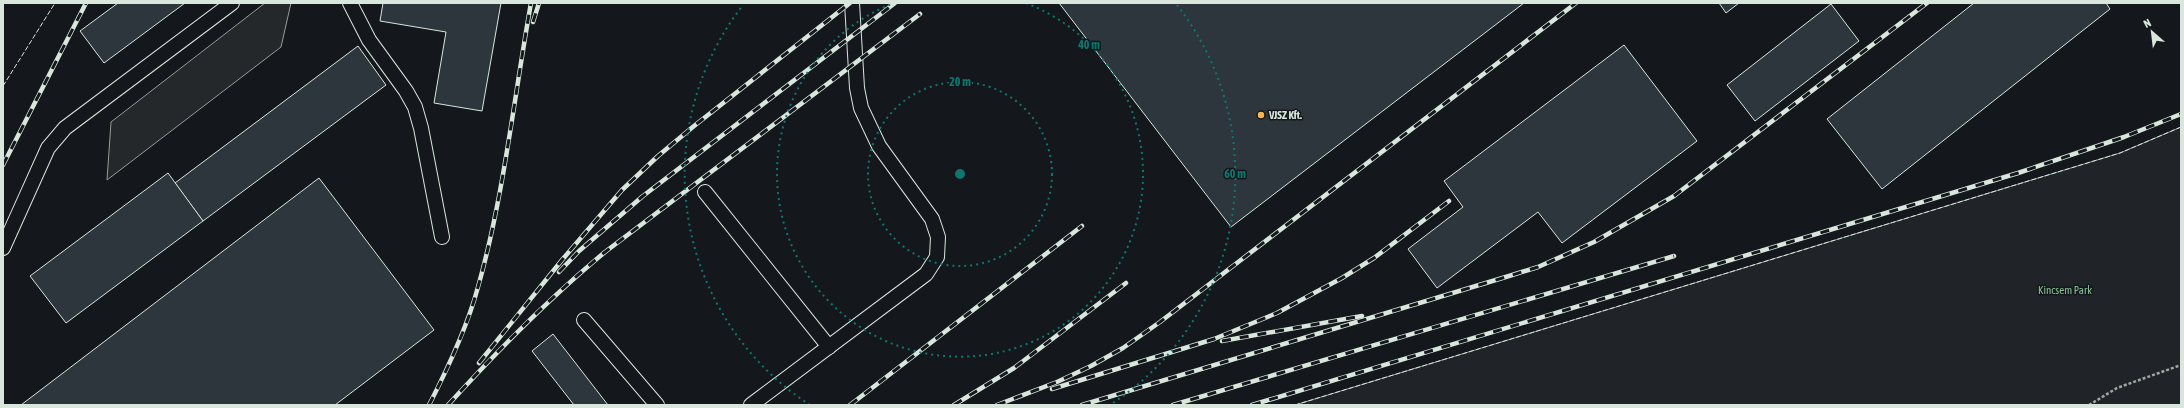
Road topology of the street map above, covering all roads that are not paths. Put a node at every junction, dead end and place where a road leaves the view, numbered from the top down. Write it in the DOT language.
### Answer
graph roads {
  1 [pos="232,3"];
  2 [pos="350,3"];
  3 [pos="852,3"];
  4 [pos="705,192"];
  5 [pos="442,236"];
  6 [pos="3,248"];
  7 [pos="584,320"];
  8 [pos="829,347"];
  9 [pos="657,405"];
  10 [pos="751,405"];
  1 -- 6 [label="lane"];
  2 -- 5 [label="lane"];
  3 -- 8 [label="lane"];
  4 -- 8 [label="lane"];
  7 -- 9 [label="lane"];
  8 -- 10 [label="lane"];
}
